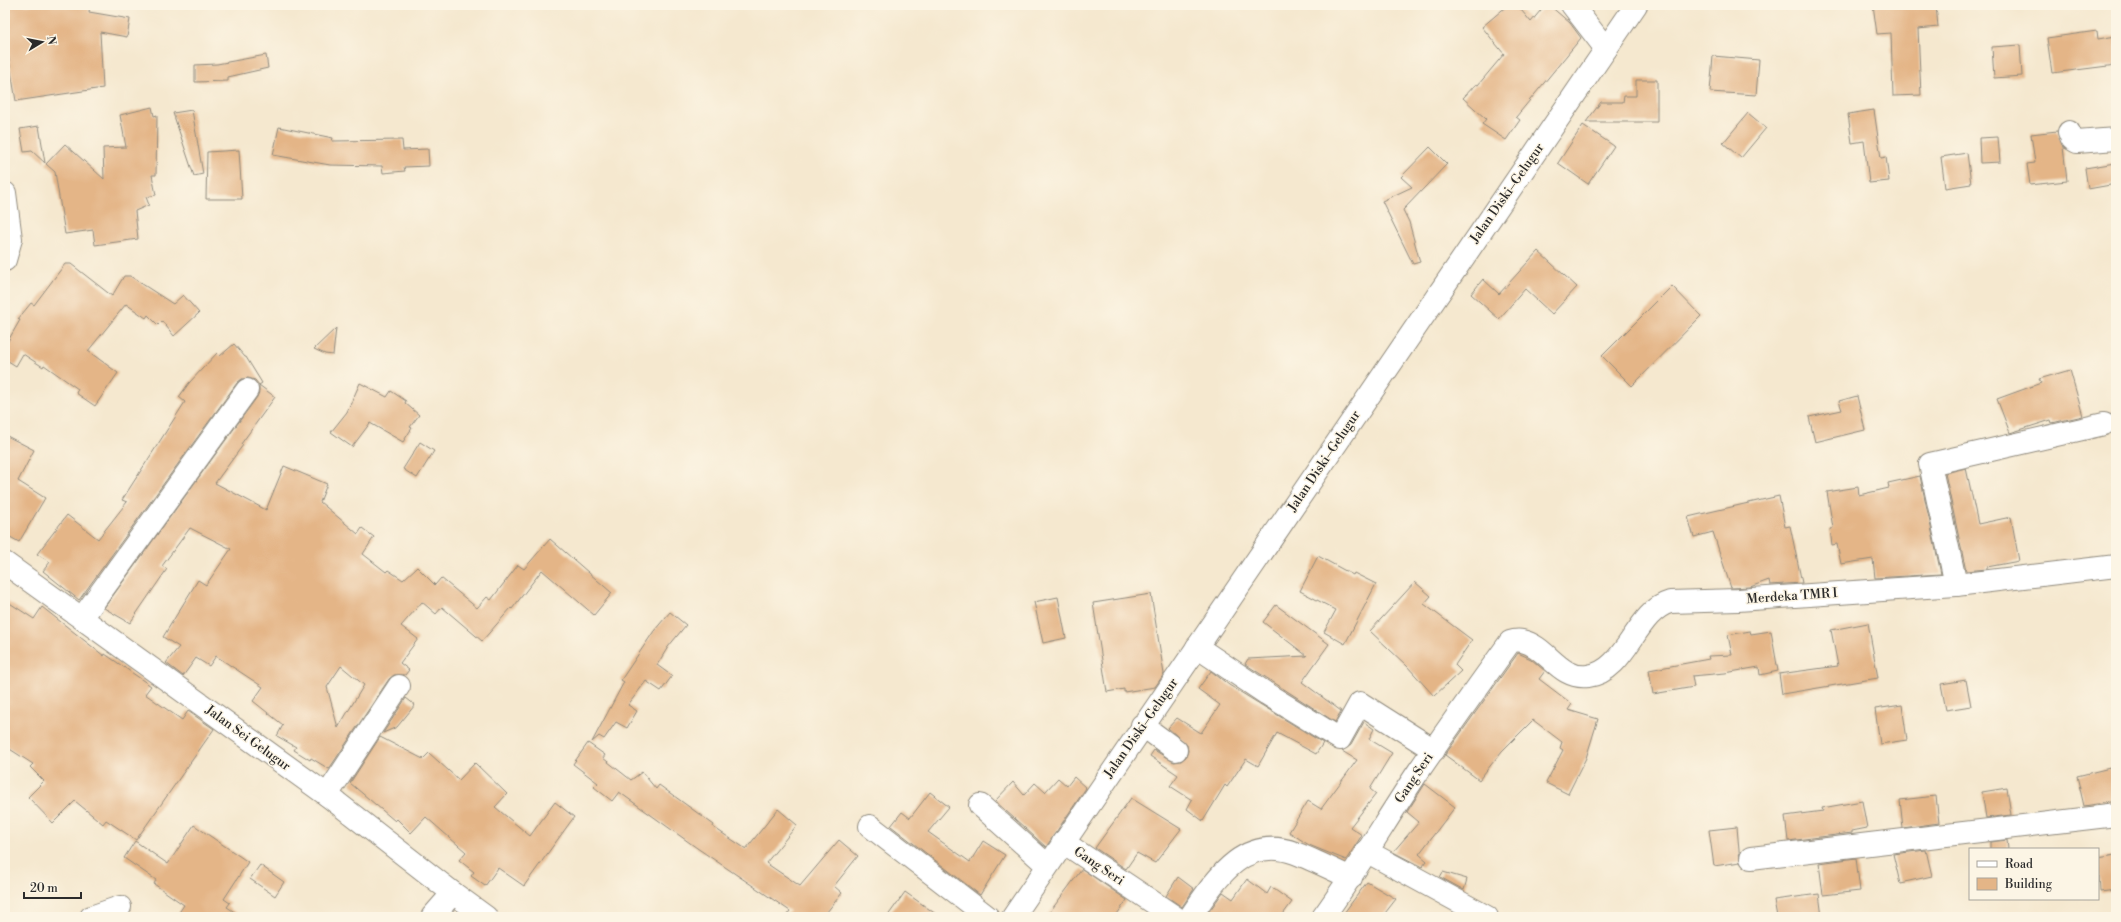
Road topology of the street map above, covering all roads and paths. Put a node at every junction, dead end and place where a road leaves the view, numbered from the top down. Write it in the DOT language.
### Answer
graph roads {
  1 [pos="1572,5"];
  2 [pos="1636,5"];
  3 [pos="1606,49"];
  4 [pos="2069,132"];
  5 [pos="2116,138"];
  6 [pos="5,193"];
  7 [pos="5,260"];
  8 [pos="248,390"];
  9 [pos="2104,424"];
  10 [pos="5,563"];
  11 [pos="2116,566"];
  12 [pos="1956,585"];
  13 [pos="82,618"];
  14 [pos="1510,642"];
  15 [pos="1197,647"];
  16 [pos="399,686"];
  17 [pos="1142,725"];
  18 [pos="1176,750"];
  19 [pos="1434,750"];
  20 [pos="327,795"];
  21 [pos="980,805"];
  22 [pos="2116,815"];
  23 [pos="870,826"];
  24 [pos="1063,842"];
  25 [pos="1366,851"];
  26 [pos="1751,858"];
  27 [pos="1047,865"];
  28 [pos="1351,878"];
  29 [pos="453,894"];
  30 [pos="120,906"];
  31 [pos="91,917"];
  32 [pos="432,917"];
  33 [pos="486,917"];
  34 [pos="988,917"];
  35 [pos="1013,917"];
  36 [pos="1175,917"];
  37 [pos="1190,917"];
  38 [pos="1323,917"];
  39 [pos="1487,917"];
  1 -- 3 [label="street"];
  2 -- 3 [label="street, Jalan Diski–Gelugur"];
  3 -- 15 [label="street, Jalan Diski–Gelugur"];
  4 -- 5 [label="street"];
  6 -- 7 [label="street"];
  8 -- 13 [label="street"];
  9 -- 12 [label="street"];
  10 -- 13 [label="street, Jalan Sei Gelugur"];
  11 -- 12 [label="street, Merdeka TMR I"];
  12 -- 14 [label="street, Merdeka TMR I"];
  13 -- 20 [label="street, Jalan Sei Gelugur"];
  14 -- 19 [label="street, Gang Seri"];
  15 -- 17 [label="street, Jalan Diski–Gelugur"];
  15 -- 19 [label="street"];
  16 -- 20 [label="street"];
  17 -- 18 [label="street"];
  17 -- 24 [label="street, Jalan Diski–Gelugur"];
  19 -- 25 [label="street, Gang Seri"];
  20 -- 29 [label="street, Jalan Sei Gelugur"];
  21 -- 27 [label="street"];
  22 -- 26 [label="street"];
  23 -- 34 [label="street"];
  24 -- 27 [label="street, Jalan Diski–Gelugur"];
  24 -- 36 [label="street, Gang Seri"];
  25 -- 28 [label="street, Gang Seri"];
  25 -- 39 [label="street"];
  27 -- 35 [label="street, Jalan Diski–Gelugur"];
  28 -- 37 [label="street"];
  28 -- 38 [label="street, Gang Seri"];
  29 -- 32 [label="street"];
  29 -- 33 [label="street, Jalan Sei Gelugur"];
  30 -- 31 [label="street"];
}
